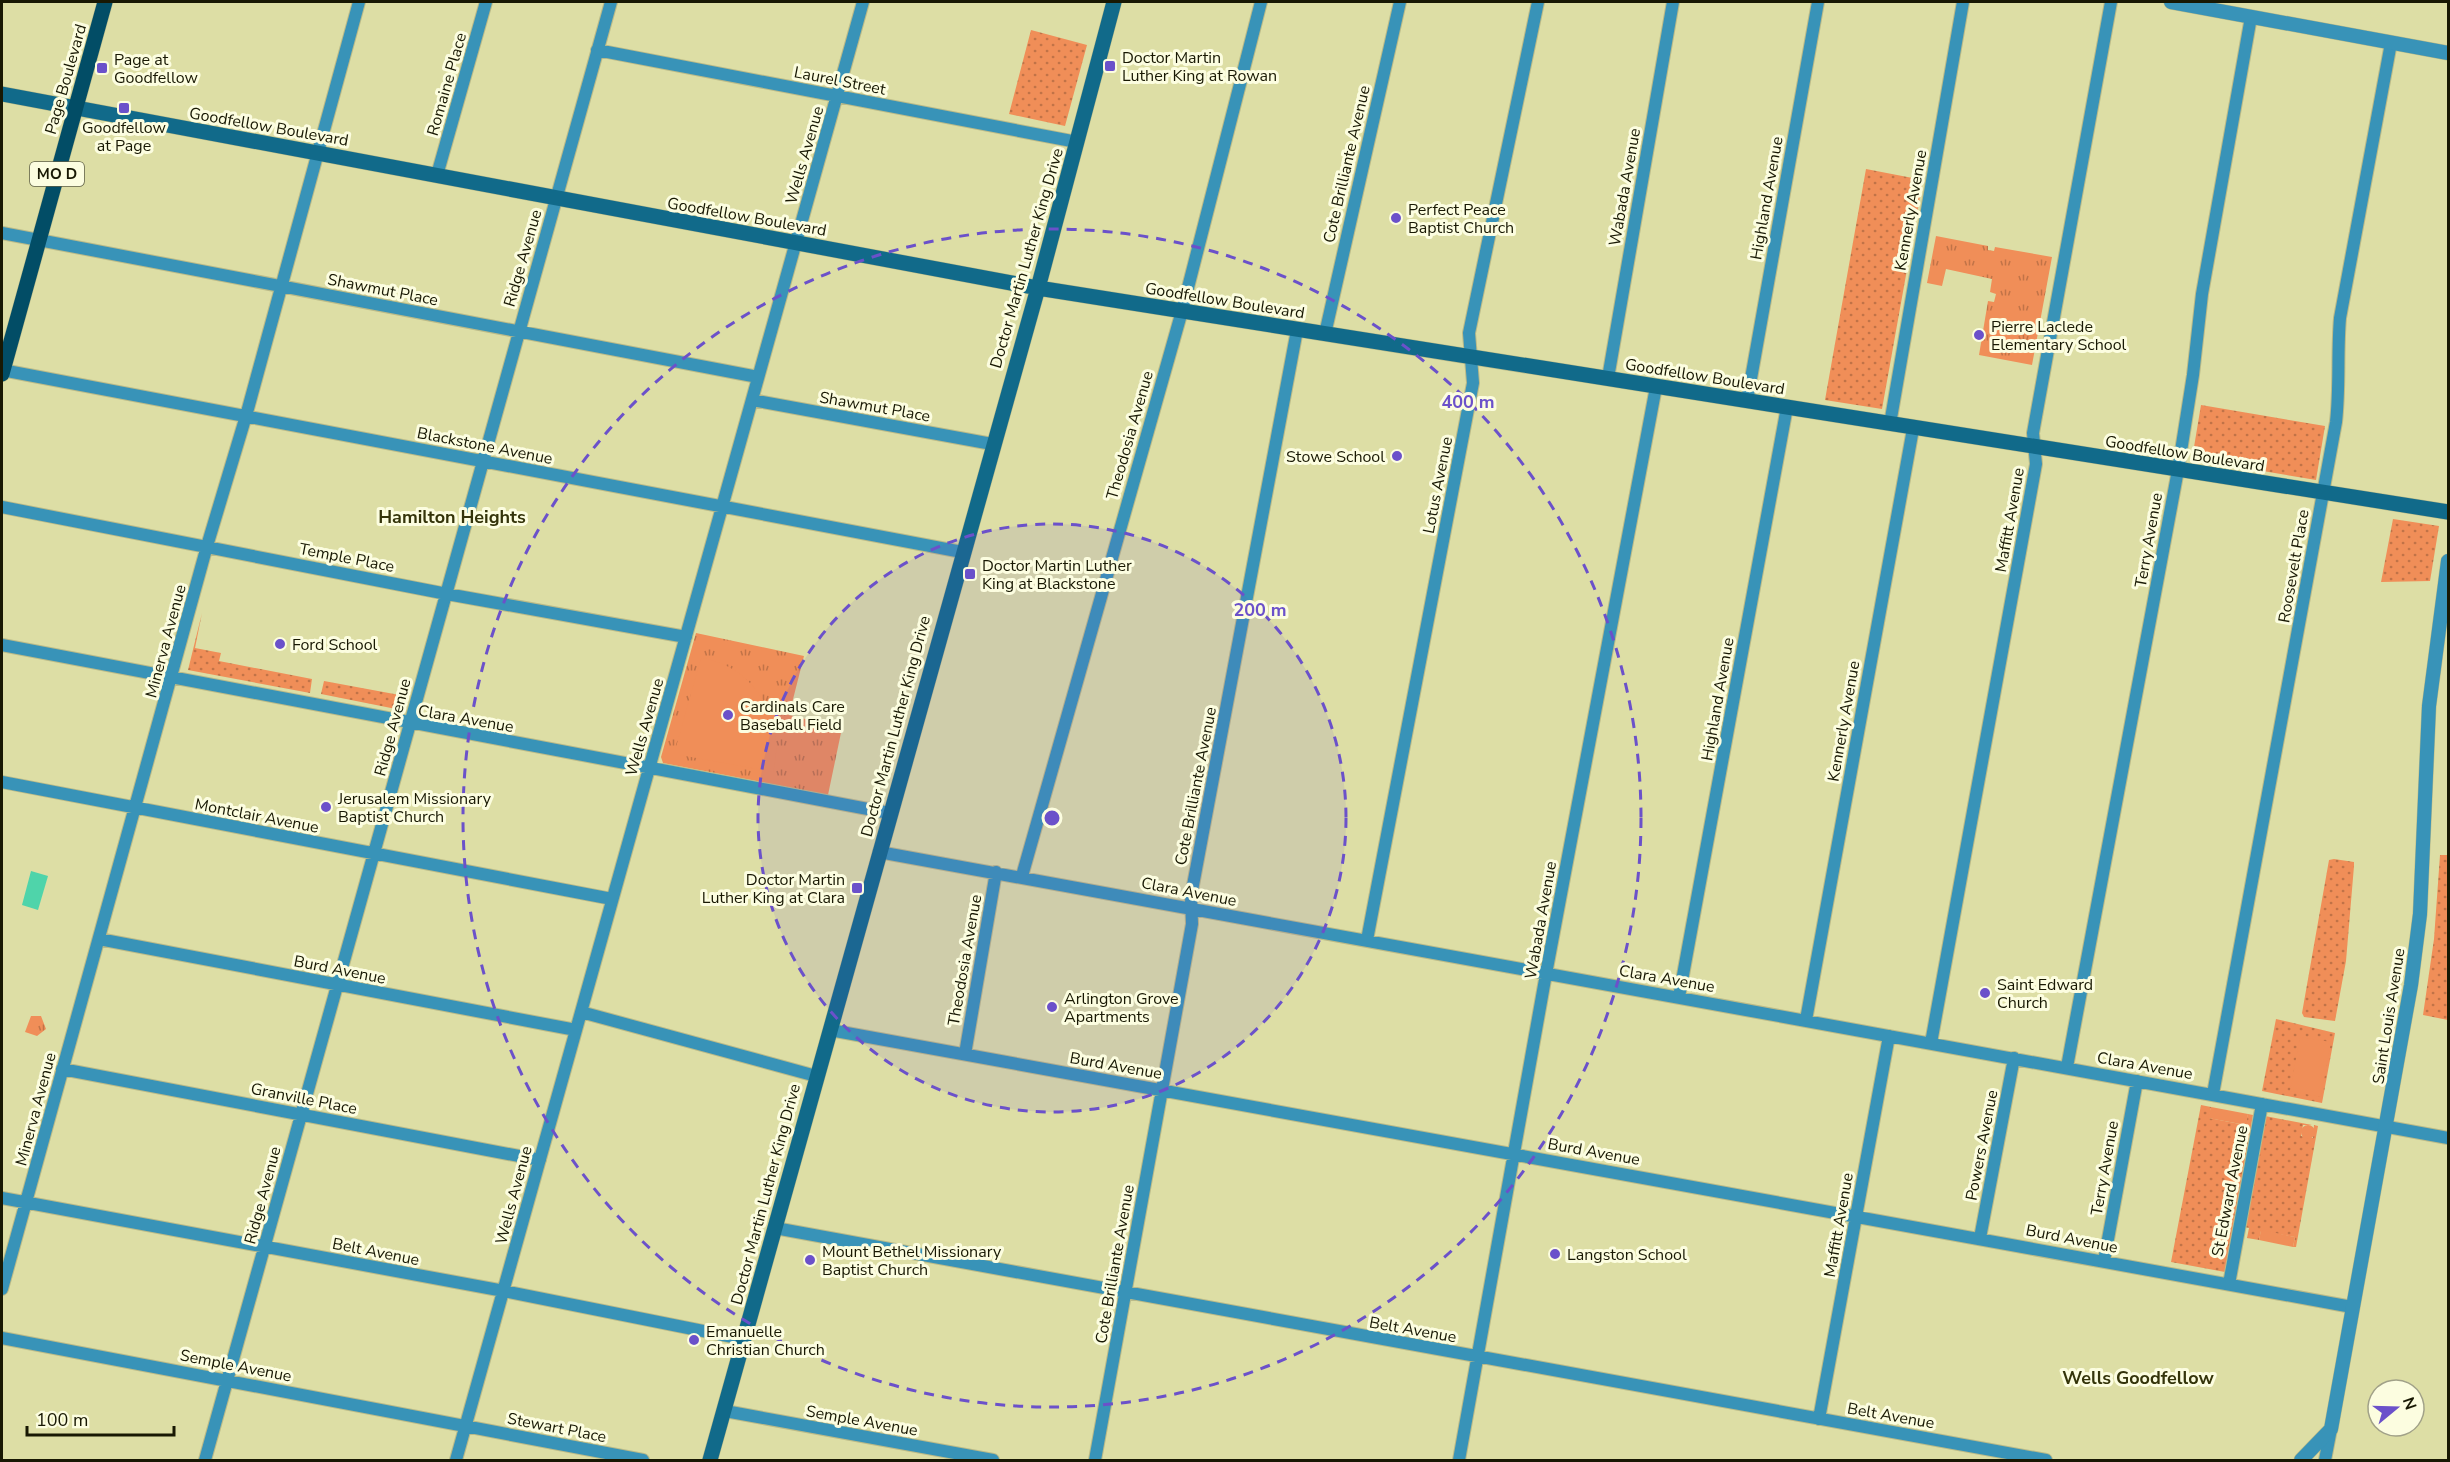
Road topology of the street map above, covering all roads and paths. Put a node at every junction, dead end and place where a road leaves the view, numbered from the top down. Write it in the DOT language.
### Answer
graph roads {
  1 [pos="105,2"];
  2 [pos="359,2"];
  3 [pos="486,2"];
  4 [pos="611,2"];
  5 [pos="863,2"];
  6 [pos="1114,2"];
  7 [pos="1261,2"];
  8 [pos="1400,2"];
  9 [pos="1538,2"];
  10 [pos="1673,2"];
  11 [pos="1818,2"];
  12 [pos="1963,2"];
  13 [pos="2111,2"];
  14 [pos="2171,2"];
  15 [pos="2251,17"];
  16 [pos="2391,43"];
  17 [pos="597,51"];
  18 [pos="2448,53"];
  19 [pos="2,94"];
  20 [pos="839,97"];
  21 [pos="76,108"];
  22 [pos="1077,142"];
  23 [pos="317,153"];
  24 [pos="437,175"];
  25 [pos="556,199"];
  26 [pos="2,232"];
  27 [pos="39,240"];
  28 [pos="795,243"];
  29 [pos="282,287"];
  30 [pos="1038,288"];
  31 [pos="1182,311"];
  32 [pos="1298,330"];
  33 [pos="519,332"];
  34 [pos="1325,334"];
  35 [pos="1469,355"];
  36 [pos="2,372"];
  37 [pos="758,377"];
  38 [pos="1608,378"];
  39 [pos="1656,387"];
  40 [pos="752,400"];
  41 [pos="1747,400"];
  42 [pos="1787,407"];
  43 [pos="246,416"];
  44 [pos="1890,424"];
  45 [pos="1913,429"];
  46 [pos="992,444"];
  47 [pos="2035,448"];
  48 [pos="483,461"];
  49 [pos="2178,470"];
  50 [pos="2323,494"];
  51 [pos="722,506"];
  52 [pos="2,507"];
  53 [pos="2448,512"];
  54 [pos="207,546"];
  55 [pos="962,552"];
  56 [pos="2448,561"];
  57 [pos="447,594"];
  58 [pos="686,636"];
  59 [pos="2,645"];
  60 [pos="172,679"];
  61 [pos="409,724"];
  62 [pos="650,768"];
  63 [pos="2,782"];
  64 [pos="135,808"];
  65 [pos="889,813"];
  66 [pos="879,852"];
  67 [pos="374,854"];
  68 [pos="996,872"];
  69 [pos="1022,876"];
  70 [pos="612,899"];
  71 [pos="1191,909"];
  72 [pos="99,939"];
  73 [pos="1367,940"];
  74 [pos="1546,974"];
  75 [pos="339,986"];
  76 [pos="1679,996"];
  77 [pos="581,1012"];
  78 [pos="1806,1020"];
  79 [pos="576,1030"];
  80 [pos="830,1030"];
  81 [pos="1889,1036"];
  82 [pos="1930,1043"];
  83 [pos="965,1054"];
  84 [pos="2014,1058"];
  85 [pos="2067,1067"];
  86 [pos="62,1069"];
  87 [pos="816,1076"];
  88 [pos="2137,1081"];
  89 [pos="1163,1090"];
  90 [pos="2213,1094"];
  91 [pos="2262,1104"];
  92 [pos="302,1114"];
  93 [pos="2387,1127"];
  94 [pos="2448,1138"];
  95 [pos="1515,1154"];
  96 [pos="540,1160"];
  97 [pos="2,1198"];
  98 [pos="27,1203"];
  99 [pos="1857,1216"];
  100 [pos="775,1228"];
  101 [pos="1980,1238"];
  102 [pos="266,1247"];
  103 [pos="2104,1261"];
  104 [pos="2229,1284"];
  105 [pos="2,1289"];
  106 [pos="504,1291"];
  107 [pos="1125,1293"];
  108 [pos="2352,1307"];
  109 [pos="2,1338"];
  110 [pos="743,1339"];
  111 [pos="1477,1358"];
  112 [pos="227,1380"];
  113 [pos="725,1411"];
  114 [pos="1819,1419"];
  115 [pos="465,1426"];
  116 [pos="2331,1429"];
  117 [pos="205,1461"];
  118 [pos="456,1461"];
  119 [pos="643,1461"];
  120 [pos="710,1461"];
  121 [pos="993,1461"];
  122 [pos="1095,1461"];
  123 [pos="1459,1461"];
  124 [pos="2046,1461"];
  125 [pos="2301,1461"];
  126 [pos="2325,1461"];
  1 -- 21 [label="main road, Page Boulevard / MO D"];
  2 -- 23 [label="street, Minerva Avenue"];
  3 -- 24 [label="street, Romaine Place"];
  4 -- 17 [label="street, Ridge Avenue"];
  5 -- 20 [label="street, Wells Avenue"];
  6 -- 22 [label="main road, Doctor Martin Luther King Drive"];
  7 -- 31 [label="street, Theodosia Avenue"];
  8 -- 34 [label="street, Cote Brilliante Avenue"];
  9 -- 35 [label="street, Lotus Avenue"];
  10 -- 38 [label="street, Wabada Avenue"];
  11 -- 41 [label="street, Highland Avenue"];
  12 -- 44 [label="street, Kennerly Avenue"];
  13 -- 47 [label="street, Maffitt Avenue"];
  14 -- 15 [label="street"];
  15 -- 16 [label="street"];
  15 -- 49 [label="street, Terry Avenue"];
  16 -- 18 [label="street"];
  16 -- 50 [label="street, Roosevelt Place"];
  17 -- 20 [label="street, Laurel Street"];
  17 -- 25 [label="street, Ridge Avenue"];
  19 -- 21 [label="main road, Goodfellow Boulevard"];
  20 -- 22 [label="street, Laurel Street"];
  20 -- 28 [label="street, Wells Avenue"];
  21 -- 23 [label="main road, Goodfellow Boulevard"];
  21 -- 27 [label="main road, Page Boulevard / MO D"];
  22 -- 30 [label="main road, Doctor Martin Luther King Drive"];
  23 -- 24 [label="main road, Goodfellow Boulevard"];
  23 -- 29 [label="street, Minerva Avenue"];
  24 -- 25 [label="main road, Goodfellow Boulevard"];
  25 -- 28 [label="main road, Goodfellow Boulevard"];
  25 -- 33 [label="street, Ridge Avenue"];
  26 -- 27 [label="street, Shawmut Place"];
  27 -- 29 [label="street, Shawmut Place"];
  27 -- 36 [label="main road, Page Boulevard / MO D"];
  28 -- 30 [label="main road, Goodfellow Boulevard"];
  28 -- 37 [label="street, Wells Avenue"];
  29 -- 33 [label="street, Shawmut Place"];
  29 -- 43 [label="street, Minerva Avenue"];
  30 -- 31 [label="main road, Goodfellow Boulevard"];
  30 -- 46 [label="main road, Doctor Martin Luther King Drive"];
  31 -- 32 [label="main road, Goodfellow Boulevard"];
  31 -- 69 [label="street, Theodosia Avenue"];
  32 -- 34 [label="main road, Goodfellow Boulevard"];
  32 -- 71 [label="street, Cote Brilliante Avenue"];
  33 -- 37 [label="street, Shawmut Place"];
  33 -- 48 [label="street, Ridge Avenue"];
  34 -- 35 [label="main road, Goodfellow Boulevard"];
  35 -- 38 [label="main road, Goodfellow Boulevard"];
  35 -- 73 [label="street, Lotus Avenue"];
  36 -- 43 [label="street, Blackstone Avenue"];
  37 -- 40 [label="street, Wells Avenue"];
  38 -- 39 [label="main road, Goodfellow Boulevard"];
  39 -- 41 [label="main road, Goodfellow Boulevard"];
  39 -- 74 [label="street, Wabada Avenue"];
  40 -- 46 [label="street, Shawmut Place"];
  40 -- 51 [label="street, Wells Avenue"];
  41 -- 42 [label="main road, Goodfellow Boulevard"];
  42 -- 44 [label="main road, Goodfellow Boulevard"];
  42 -- 76 [label="street, Highland Avenue"];
  43 -- 48 [label="street, Blackstone Avenue"];
  43 -- 54 [label="street, Minerva Avenue"];
  44 -- 45 [label="main road, Goodfellow Boulevard"];
  45 -- 47 [label="main road, Goodfellow Boulevard"];
  45 -- 78 [label="street, Kennerly Avenue"];
  46 -- 55 [label="main road, Doctor Martin Luther King Drive"];
  47 -- 49 [label="main road, Goodfellow Boulevard"];
  47 -- 82 [label="street, Maffitt Avenue"];
  48 -- 51 [label="street, Blackstone Avenue"];
  48 -- 57 [label="street, Ridge Avenue"];
  49 -- 50 [label="main road, Goodfellow Boulevard"];
  49 -- 85 [label="street, Terry Avenue"];
  50 -- 53 [label="main road, Goodfellow Boulevard"];
  50 -- 90 [label="street, Roosevelt Place"];
  51 -- 55 [label="street, Blackstone Avenue"];
  51 -- 58 [label="street, Wells Avenue"];
  52 -- 54 [label="street, Temple Place"];
  54 -- 57 [label="street, Temple Place"];
  54 -- 60 [label="street, Minerva Avenue"];
  55 -- 65 [label="main road, Doctor Martin Luther King Drive"];
  56 -- 93 [label="street, Saint Louis Avenue"];
  57 -- 58 [label="street, Temple Place"];
  57 -- 61 [label="street, Ridge Avenue"];
  58 -- 62 [label="street, Wells Avenue"];
  59 -- 60 [label="street, Clara Avenue"];
  60 -- 61 [label="street, Clara Avenue"];
  60 -- 64 [label="street, Minerva Avenue"];
  61 -- 62 [label="street, Clara Avenue"];
  61 -- 67 [label="street, Ridge Avenue"];
  62 -- 65 [label="street, Clara Avenue"];
  62 -- 70 [label="street, Wells Avenue"];
  63 -- 64 [label="street, Montclair Avenue"];
  64 -- 67 [label="street, Montclair Avenue"];
  64 -- 72 [label="street, Minerva Avenue"];
  65 -- 66 [label="main road, Doctor Martin Luther King Drive"];
  66 -- 68 [label="street, Clara Avenue"];
  66 -- 80 [label="main road, Doctor Martin Luther King Drive"];
  67 -- 70 [label="street, Montclair Avenue"];
  67 -- 75 [label="street, Ridge Avenue"];
  68 -- 69 [label="street, Clara Avenue"];
  68 -- 83 [label="street, Theodosia Avenue"];
  69 -- 71 [label="street, Clara Avenue"];
  70 -- 77 [label="street, Wells Avenue"];
  71 -- 73 [label="street, Clara Avenue"];
  71 -- 89 [label="street, Cote Brilliante Avenue"];
  72 -- 75 [label="street, Burd Avenue"];
  72 -- 86 [label="street, Minerva Avenue"];
  73 -- 74 [label="street, Clara Avenue"];
  74 -- 76 [label="street, Clara Avenue"];
  74 -- 95 [label="street, Wabada Avenue"];
  75 -- 79 [label="street, Burd Avenue"];
  75 -- 92 [label="street, Ridge Avenue"];
  76 -- 78 [label="street, Clara Avenue"];
  77 -- 79 [label="street, Wells Avenue"];
  77 -- 87 [label="street"];
  78 -- 81 [label="street, Clara Avenue"];
  79 -- 96 [label="street, Wells Avenue"];
  80 -- 83 [label="street, Burd Avenue"];
  80 -- 87 [label="main road, Doctor Martin Luther King Drive"];
  81 -- 82 [label="street, Clara Avenue"];
  81 -- 99 [label="street, Maffitt Avenue"];
  82 -- 84 [label="street, Clara Avenue"];
  83 -- 89 [label="street, Burd Avenue"];
  84 -- 85 [label="street, Clara Avenue"];
  84 -- 101 [label="street, Powers Avenue"];
  85 -- 88 [label="street, Clara Avenue"];
  86 -- 92 [label="street, Granville Place"];
  86 -- 98 [label="street, Minerva Avenue"];
  87 -- 100 [label="main road, Doctor Martin Luther King Drive"];
  88 -- 90 [label="street, Clara Avenue"];
  88 -- 103 [label="street, Terry Avenue"];
  89 -- 95 [label="street, Burd Avenue"];
  89 -- 107 [label="street, Cote Brilliante Avenue"];
  90 -- 91 [label="street, Clara Avenue"];
  91 -- 93 [label="street, Clara Avenue"];
  91 -- 104 [label="street, St Edward Avenue"];
  92 -- 96 [label="street, Granville Place"];
  92 -- 102 [label="street, Ridge Avenue"];
  93 -- 94 [label="street, Clara Avenue"];
  93 -- 108 [label="street, Saint Louis Avenue"];
  95 -- 99 [label="street, Burd Avenue"];
  95 -- 111 [label="street, Wabada Avenue"];
  96 -- 106 [label="street, Wells Avenue"];
  97 -- 98 [label="street, Belt Avenue"];
  98 -- 102 [label="street, Belt Avenue"];
  98 -- 105 [label="street, Minerva Avenue"];
  99 -- 101 [label="street, Burd Avenue"];
  99 -- 114 [label="street, Maffitt Avenue"];
  100 -- 107 [label="street, Belt Avenue"];
  100 -- 110 [label="main road, Doctor Martin Luther King Drive"];
  101 -- 103 [label="street, Burd Avenue"];
  102 -- 106 [label="street, Belt Avenue"];
  102 -- 112 [label="street, Ridge Avenue"];
  103 -- 104 [label="street, Burd Avenue"];
  104 -- 108 [label="street, Burd Avenue"];
  106 -- 110 [label="street, Belt Avenue"];
  106 -- 115 [label="street, Wells Avenue"];
  107 -- 111 [label="street, Belt Avenue"];
  107 -- 122 [label="street, Cote Brilliante Avenue"];
  108 -- 116 [label="street, Saint Louis Avenue"];
  109 -- 112 [label="street, Semple Avenue"];
  110 -- 113 [label="main road, Doctor Martin Luther King Drive"];
  111 -- 114 [label="street, Belt Avenue"];
  111 -- 123 [label="street, Wabada Avenue"];
  112 -- 115 [label="street, Semple Avenue"];
  112 -- 117 [label="street, Ridge Avenue"];
  113 -- 120 [label="main road, Doctor Martin Luther King Drive"];
  113 -- 121 [label="street, Semple Avenue"];
  114 -- 124 [label="street, Belt Avenue"];
  115 -- 118 [label="street, Wells Avenue"];
  115 -- 119 [label="street, Stewart Place"];
  116 -- 125 [label="street"];
  116 -- 126 [label="street"];
}
